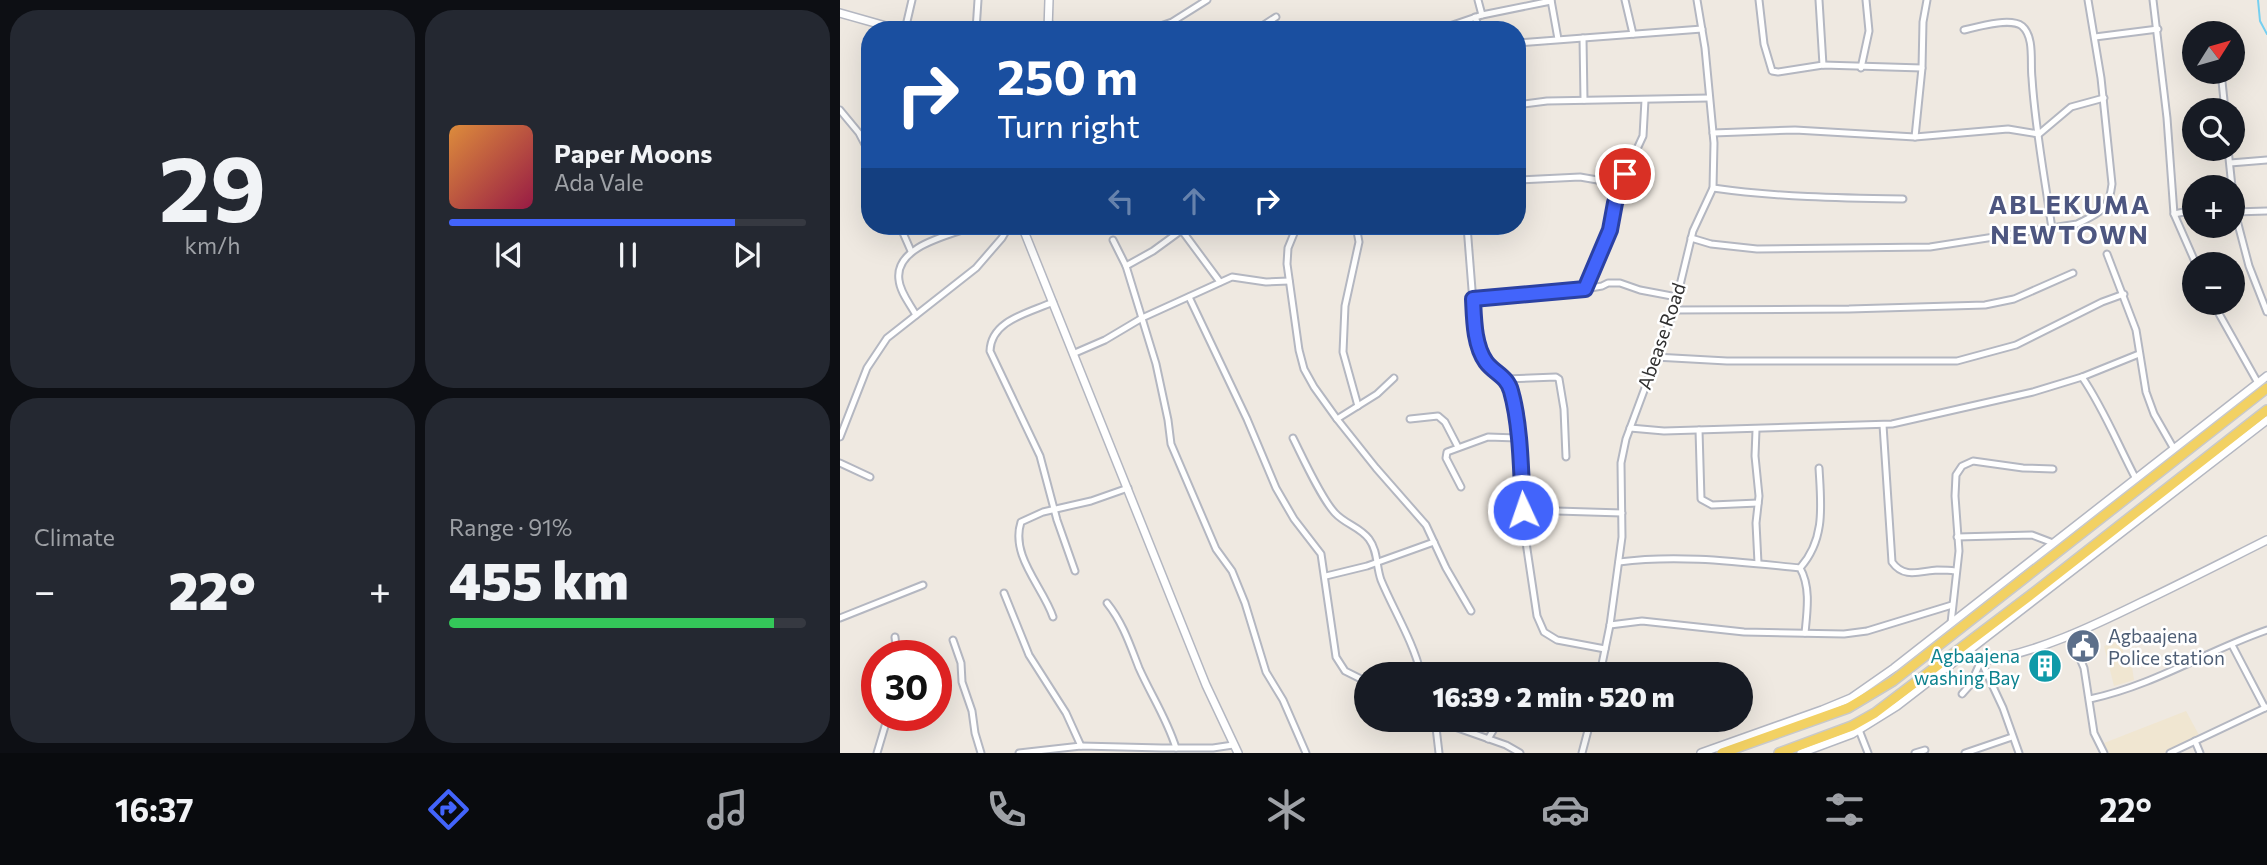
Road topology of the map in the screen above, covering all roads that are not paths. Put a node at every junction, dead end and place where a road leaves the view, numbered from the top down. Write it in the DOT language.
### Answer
graph roads {
  1 [pos="912,0"];
  2 [pos="978,0"];
  3 [pos="1049,0"];
  4 [pos="1207,0"];
  5 [pos="1479,0"];
  6 [pos="1551,0"];
  7 [pos="1625,0"];
  8 [pos="1697,0"];
  9 [pos="1759,0"];
  10 [pos="1819,0"];
  11 [pos="1866,0"];
  12 [pos="1927,0"];
  13 [pos="2088,0"];
  14 [pos="2153,0"];
  15 [pos="840,13"];
  16 [pos="1479,16"];
  17 [pos="1276,17"];
  18 [pos="869,21"];
  19 [pos="905,21"];
  20 [pos="977,21"];
  21 [pos="1049,21"];
  22 [pos="1173,21"];
  23 [pos="1270,21"];
  24 [pos="1464,21"];
  25 [pos="1479,21"];
  26 [pos="1702,29"];
  27 [pos="2158,29"];
  28 [pos="1964,30"];
  29 [pos="1633,34"];
  30 [pos="2095,37"];
  31 [pos="1583,38"];
  32 [pos="1558,39"];
  33 [pos="1526,42"];
  34 [pos="1823,65"];
  35 [pos="1861,68"];
  36 [pos="1922,68"];
  37 [pos="1709,98"];
  38 [pos="2104,98"];
  39 [pos="1584,100"];
  40 [pos="1646,100"];
  41 [pos="1526,103"];
  42 [pos="840,110"];
  43 [pos="1713,133"];
  44 [pos="2039,134"];
  45 [pos="861,137"];
  46 [pos="1915,137"];
  47 [pos="2267,160"];
  48 [pos="2230,163"];
  49 [pos="2231,175"];
  50 [pos="1623,179"];
  51 [pos="1526,180"];
  52 [pos="1602,181"];
  53 [pos="1713,188"];
  54 [pos="1616,199"];
  55 [pos="1903,199"];
  56 [pos="2267,211"];
  57 [pos="2182,212"];
  58 [pos="2245,212"];
  59 [pos="2174,214"];
  60 [pos="2052,229"];
  61 [pos="904,235"];
  62 [pos="951,235"];
  63 [pos="1004,235"];
  64 [pos="1026,235"];
  65 [pos="1175,235"];
  66 [pos="1185,235"];
  67 [pos="1294,235"];
  68 [pos="1358,235"];
  69 [pos="1467,235"];
  70 [pos="1691,238"];
  71 [pos="2241,238"];
  72 [pos="1113,240"];
  73 [pos="912,251"];
  74 [pos="2191,252"];
  75 [pos="2107,254"];
  76 [pos="1126,266"];
  77 [pos="2073,273"];
  78 [pos="1289,281"];
  79 [pos="1220,282"];
  80 [pos="1585,289"];
  81 [pos="2124,294"];
  82 [pos="1189,297"];
  83 [pos="1677,297"];
  84 [pos="1473,299"];
  85 [pos="1053,302"];
  86 [pos="1674,310"];
  87 [pos="2267,312"];
  88 [pos="916,315"];
  89 [pos="2220,315"];
  90 [pos="1142,318"];
  91 [pos="1075,353"];
  92 [pos="2139,354"];
  93 [pos="1655,357"];
  94 [pos="2267,376"];
  95 [pos="2082,377"];
  96 [pos="1394,378"];
  97 [pos="1505,379"];
  98 [pos="2262,385"];
  99 [pos="1358,406"];
  100 [pos="2267,410"];
  101 [pos="1410,418"];
  102 [pos="1337,419"];
  103 [pos="2267,420"];
  104 [pos="1883,425"];
  105 [pos="1630,428"];
  106 [pos="1699,430"];
  107 [pos="1756,430"];
  108 [pos="840,437"];
  109 [pos="1293,438"];
  110 [pos="1517,438"];
  111 [pos="1458,447"];
  112 [pos="2174,449"];
  113 [pos="1566,457"];
  114 [pos="840,463"];
  115 [pos="2168,466"];
  116 [pos="1819,468"];
  117 [pos="2053,469"];
  118 [pos="870,477"];
  119 [pos="2136,479"];
  120 [pos="2177,479"];
  121 [pos="1461,487"];
  122 [pos="1128,488"];
  123 [pos="1758,503"];
  124 [pos="1056,510"];
  125 [pos="1523,510"];
  126 [pos="1622,513"];
  127 [pos="1957,537"];
  128 [pos="2267,540"];
  129 [pos="1434,541"];
  130 [pos="2053,543"];
  131 [pos="1619,562"];
  132 [pos="1376,563"];
  133 [pos="1758,563"];
  134 [pos="1800,568"];
  135 [pos="1075,571"];
  136 [pos="1955,571"];
  137 [pos="1326,576"];
  138 [pos="2026,578"];
  139 [pos="923,585"];
  140 [pos="2036,591"];
  141 [pos="1004,593"];
  142 [pos="1107,603"];
  143 [pos="1952,605"];
  144 [pos="1471,611"];
  145 [pos="1975,611"];
  146 [pos="1054,617"];
  147 [pos="840,618"];
  148 [pos="1951,623"];
  149 [pos="1610,625"];
  150 [pos="2267,630"];
  151 [pos="1805,634"];
  152 [pos="2070,635"];
  153 [pos="895,637"];
  154 [pos="895,640"];
  155 [pos="953,640"];
  156 [pos="2232,645"];
  157 [pos="1605,649"];
  158 [pos="1970,651"];
  159 [pos="1980,661"];
  160 [pos="1414,662"];
  161 [pos="1602,662"];
  162 [pos="1354,676"];
  163 [pos="1962,694"];
  164 [pos="2090,699"];
  165 [pos="2266,707"];
  166 [pos="1858,730"];
  167 [pos="884,731"];
  168 [pos="1436,732"];
  169 [pos="1468,732"];
  170 [pos="1492,732"];
  171 [pos="1587,732"];
  172 [pos="2012,737"];
  173 [pos="1488,739"];
  174 [pos="2195,741"];
  175 [pos="1233,745"];
  176 [pos="1081,746"];
  177 [pos="1176,748"];
  178 [pos="1806,748"];
  179 [pos="1925,750"];
  180 [pos="877,753"];
  181 [pos="981,753"];
  182 [pos="1019,753"];
  183 [pos="1238,753"];
  184 [pos="1306,753"];
  185 [pos="1439,753"];
  186 [pos="1520,753"];
  187 [pos="1581,753"];
  188 [pos="1701,753"];
  189 [pos="1722,753"];
  190 [pos="1779,753"];
  191 [pos="1868,753"];
  192 [pos="1915,753"];
  193 [pos="1965,753"];
  194 [pos="2018,753"];
  195 [pos="2104,753"];
  196 [pos="2170,753"];
  197 [pos="2200,753"];
  1 -- 19 [label="street"];
  2 -- 20 [label="street"];
  3 -- 21 [label="street"];
  4 -- 22 [label="street"];
  5 -- 16 [label="street"];
  6 -- 16 [label="street"];
  6 -- 32 [label="street"];
  7 -- 29 [label="street"];
  8 -- 26 [label="street, Abease Road"];
  9 -- 34 [label="street"];
  10 -- 34 [label="street"];
  11 -- 35 [label="street"];
  12 -- 36 [label="street"];
  13 -- 30 [label="street"];
  14 -- 27 [label="street"];
  15 -- 18 [label="street"];
  16 -- 24 [label="street"];
  16 -- 25 [label="street"];
  17 -- 23 [label="street"];
  26 -- 29 [label="street"];
  26 -- 37 [label="street, Abease Road"];
  27 -- 30 [label="street"];
  27 -- 59 [label="street"];
  28 -- 44 [label="street"];
  29 -- 31 [label="street"];
  30 -- 38 [label="street"];
  31 -- 32 [label="street"];
  31 -- 39 [label="street"];
  32 -- 33 [label="street"];
  34 -- 35 [label="street"];
  35 -- 36 [label="street"];
  36 -- 46 [label="street"];
  37 -- 40 [label="street"];
  37 -- 43 [label="street, Abease Road"];
  38 -- 44 [label="street"];
  38 -- 60 [label="street"];
  39 -- 40 [label="street"];
  39 -- 41 [label="street"];
  40 -- 50 [label="street"];
  42 -- 45 [label="street"];
  43 -- 46 [label="street"];
  43 -- 53 [label="street, Abease Road"];
  44 -- 46 [label="street"];
  44 -- 60 [label="street"];
  47 -- 48 [label="street"];
  48 -- 49 [label="street"];
  50 -- 52 [label="street"];
  50 -- 54 [label="street"];
  51 -- 52 [label="street"];
  52 -- 54 [label="street"];
  53 -- 55 [label="street"];
  53 -- 70 [label="street, Abease Road"];
  54 -- 80 [label="street"];
  56 -- 58 [label="street"];
  57 -- 59 [label="street"];
  59 -- 74 [label="street"];
  60 -- 70 [label="street"];
  61 -- 73 [label="street"];
  62 -- 73 [label="street"];
  63 -- 88 [label="street"];
  64 -- 85 [label="street"];
  65 -- 76 [label="street"];
  66 -- 79 [label="street"];
  67 -- 78 [label="street"];
  68 -- 99 [label="street"];
  69 -- 84 [label="street"];
  70 -- 83 [label="street, Abease Road"];
  71 -- 87 [label="street"];
  72 -- 76 [label="street"];
  73 -- 88 [label="street"];
  75 -- 81 [label="street"];
  76 -- 90 [label="street"];
  77 -- 86 [label="street"];
  78 -- 79 [label="street"];
  78 -- 102 [label="street"];
  79 -- 82 [label="street"];
  80 -- 83 [label="street"];
  80 -- 84 [label="street"];
  81 -- 92 [label="street"];
  81 -- 93 [label="street"];
  82 -- 90 [label="street"];
  82 -- 137 [label="street"];
  83 -- 86 [label="street, Abease Road"];
  84 -- 97 [label="street"];
  85 -- 91 [label="street"];
  85 -- 124 [label="street"];
  86 -- 93 [label="street, Abease Road"];
  88 -- 108 [label="street"];
  89 -- 98 [label="street"];
  90 -- 91 [label="street"];
  90 -- 184 [label="street"];
  91 -- 122 [label="street"];
  92 -- 95 [label="street"];
  92 -- 112 [label="street"];
  93 -- 105 [label="street, Abease Road"];
  94 -- 98 [label="street"];
  95 -- 104 [label="street"];
  95 -- 119 [label="street"];
  96 -- 99 [label="street"];
  97 -- 110 [label="street"];
  97 -- 113 [label="street"];
  98 -- 112 [label="street"];
  98 -- 115 [label="main road"];
  99 -- 102 [label="street"];
  100 -- 120 [label="main road"];
  101 -- 111 [label="street"];
  102 -- 129 [label="street"];
  103 -- 158 [label="street"];
  104 -- 107 [label="street"];
  104 -- 136 [label="street"];
  105 -- 106 [label="street"];
  105 -- 126 [label="street, Abease Road"];
  106 -- 107 [label="street"];
  106 -- 123 [label="street"];
  107 -- 123 [label="street"];
  109 -- 132 [label="street"];
  110 -- 111 [label="street"];
  110 -- 125 [label="street"];
  111 -- 121 [label="street"];
  112 -- 119 [label="street"];
  114 -- 118 [label="street"];
  115 -- 120 [label="main road"];
  115 -- 138 [label="main road"];
  116 -- 134 [label="street"];
  117 -- 127 [label="street"];
  119 -- 130 [label="street"];
  120 -- 140 [label="main road"];
  122 -- 124 [label="street"];
  122 -- 175 [label="street"];
  123 -- 133 [label="street"];
  124 -- 135 [label="street"];
  124 -- 146 [label="street"];
  125 -- 126 [label="street"];
  125 -- 157 [label="street"];
  126 -- 131 [label="street, Abease Road"];
  127 -- 130 [label="street"];
  127 -- 136 [label="street"];
  128 -- 152 [label="street"];
  129 -- 132 [label="street"];
  129 -- 144 [label="street"];
  130 -- 145 [label="street"];
  131 -- 133 [label="street"];
  131 -- 149 [label="street, Abease Road"];
  132 -- 137 [label="street"];
  132 -- 160 [label="street"];
  133 -- 134 [label="street"];
  134 -- 151 [label="street"];
  136 -- 143 [label="street"];
  137 -- 162 [label="street"];
  138 -- 140 [label="main road"];
  138 -- 145 [label="main road"];
  139 -- 147 [label="street"];
  140 -- 178 [label="main road"];
  141 -- 176 [label="street"];
  142 -- 177 [label="street"];
  143 -- 148 [label="street"];
  143 -- 151 [label="street"];
  145 -- 148 [label="street"];
  145 -- 189 [label="main road"];
  148 -- 188 [label="street"];
  149 -- 151 [label="street"];
  149 -- 157 [label="street, Abease Road"];
  150 -- 156 [label="street"];
  152 -- 159 [label="street"];
  152 -- 164 [label="street"];
  153 -- 154 [label="street"];
  155 -- 181 [label="street"];
  156 -- 164 [label="street"];
  156 -- 165 [label="street"];
  157 -- 161 [label="street, Abease Road"];
  158 -- 159 [label="street"];
  158 -- 166 [label="street"];
  159 -- 163 [label="street"];
  159 -- 172 [label="street"];
  164 -- 195 [label="street"];
  165 -- 174 [label="street"];
  166 -- 178 [label="street"];
  166 -- 191 [label="street"];
  167 -- 180 [label="street"];
  168 -- 185 [label="street"];
  169 -- 173 [label="street"];
  170 -- 173 [label="street"];
  171 -- 187 [label="street"];
  172 -- 193 [label="street"];
  172 -- 194 [label="street"];
  173 -- 186 [label="street"];
  174 -- 196 [label="street"];
  174 -- 197 [label="street"];
  175 -- 177 [label="street"];
  175 -- 183 [label="street"];
  176 -- 177 [label="street"];
  176 -- 182 [label="street"];
  178 -- 190 [label="main road"];
  179 -- 192 [label="street"];
}
